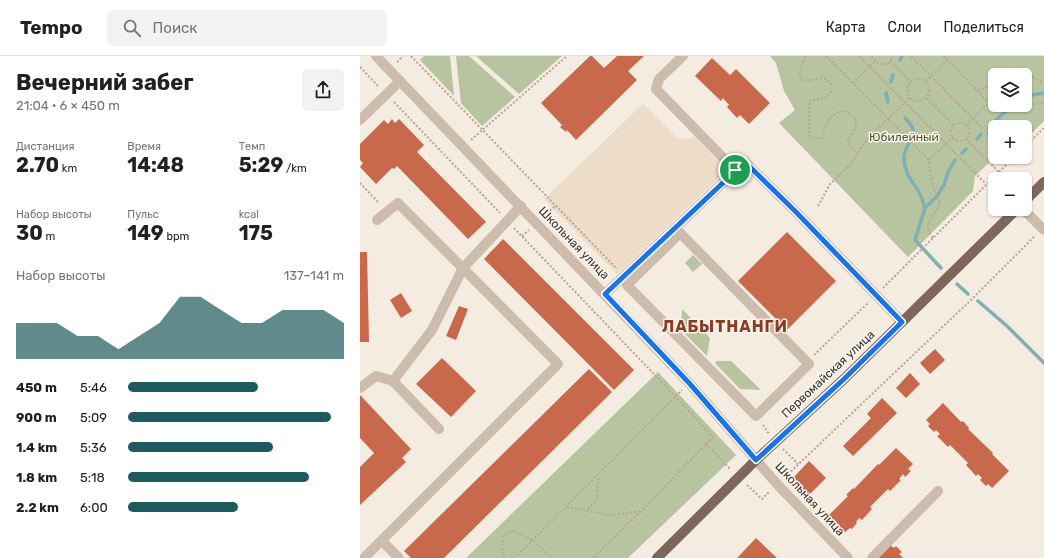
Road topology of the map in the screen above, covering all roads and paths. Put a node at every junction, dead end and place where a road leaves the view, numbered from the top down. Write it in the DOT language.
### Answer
graph roads {
  1 [pos="376,56"];
  2 [pos="411,56"];
  3 [pos="567,56"];
  4 [pos="683,56"];
  5 [pos="805,56"];
  6 [pos="826,56"];
  7 [pos="859,56"];
  8 [pos="872,56"];
  9 [pos="893,56"];
  10 [pos="911,56"];
  11 [pos="944,56"];
  12 [pos="948,60"];
  13 [pos="875,61"];
  14 [pos="890,61"];
  15 [pos="360,67"];
  16 [pos="869,67"];
  17 [pos="1032,77"];
  18 [pos="400,81"];
  19 [pos="926,81"];
  20 [pos="911,82"];
  21 [pos="853,83"];
  22 [pos="1044,83"];
  23 [pos="988,87"];
  24 [pos="978,91"];
  25 [pos="386,94"];
  26 [pos="910,97"];
  27 [pos="927,98"];
  28 [pos="904,102"];
  29 [pos="988,102"];
  30 [pos="1044,103"];
  31 [pos="988,104"];
  32 [pos="1032,104"];
  33 [pos="888,118"];
  34 [pos="973,119"];
  35 [pos="360,120"];
  36 [pos="953,125"];
  37 [pos="966,125"];
  38 [pos="1044,128"];
  39 [pos="482,131"];
  40 [pos="988,134"];
  41 [pos="953,137"];
  42 [pos="966,138"];
  43 [pos="1032,139"];
  44 [pos="492,140"];
  45 [pos="946,144"];
  46 [pos="463,148"];
  47 [pos="858,153"];
  48 [pos="929,160"];
  49 [pos="1006,164"];
  50 [pos="735,170"];
  51 [pos="999,172"];
  52 [pos="1044,182"];
  53 [pos="360,183"];
  54 [pos="986,185"];
  55 [pos="1032,194"];
  56 [pos="520,206"];
  57 [pos="818,206"];
  58 [pos="387,211"];
  59 [pos="1010,216"];
  60 [pos="1030,216"];
  61 [pos="377,220"];
  62 [pos="507,221"];
  63 [pos="1043,229"];
  64 [pos="933,238"];
  65 [pos="914,257"];
  66 [pos="463,268"];
  67 [pos="627,285"];
  68 [pos="605,294"];
  69 [pos="902,322"];
  70 [pos="841,329"];
  71 [pos="822,348"];
  72 [pos="393,381"];
  73 [pos="360,388"];
  74 [pos="676,396"];
  75 [pos="439,429"];
  76 [pos="756,460"];
  77 [pos="599,475"];
  78 [pos="777,484"];
  79 [pos="938,491"];
  80 [pos="567,507"];
  81 [pos="588,510"];
  82 [pos="641,512"];
  83 [pos="534,540"];
  84 [pos="382,541"];
  85 [pos="364,558"];
  86 [pos="399,558"];
  87 [pos="504,558"];
  88 [pos="515,558"];
  89 [pos="552,558"];
  90 [pos="593,558"];
  91 [pos="657,558"];
  92 [pos="848,558"];
  93 [pos="872,558"];
  1 -- 18 [label="street, Школьная улица"];
  2 -- 39 [label="path"];
  3 -- 39 [label="path"];
  4 -- 50 [label="street"];
  5 -- 47 [label="path"];
  6 -- 21 [label="path"];
  7 -- 16 [label="path"];
  8 -- 13 [label="path"];
  9 -- 14 [label="path"];
  10 -- 34 [label="path"];
  11 -- 12 [label="path"];
  12 -- 19 [label="path"];
  12 -- 24 [label="path"];
  13 -- 14 [label="path"];
  13 -- 16 [label="path"];
  14 -- 20 [label="path"];
  15 -- 25 [label="path"];
  16 -- 21 [label="path"];
  16 -- 28 [label="path"];
  17 -- 22 [label="path"];
  18 -- 25 [label="street"];
  18 -- 46 [label="street, Школьная улица"];
  19 -- 20 [label="path"];
  19 -- 27 [label="path"];
  20 -- 26 [label="path"];
  21 -- 33 [label="path"];
  23 -- 24 [label="path"];
  24 -- 29 [label="path"];
  25 -- 35 [label="street"];
  25 -- 62 [label="path"];
  26 -- 27 [label="path"];
  26 -- 28 [label="path"];
  27 -- 36 [label="path"];
  28 -- 33 [label="path"];
  28 -- 45 [label="path"];
  30 -- 32 [label="path"];
  31 -- 34 [label="path"];
  33 -- 47 [label="path"];
  33 -- 48 [label="path"];
  34 -- 37 [label="path"];
  34 -- 40 [label="path"];
  36 -- 37 [label="path"];
  36 -- 41 [label="path"];
  37 -- 42 [label="path"];
  38 -- 43 [label="path"];
  39 -- 44 [label="path"];
  39 -- 46 [label="path"];
  41 -- 42 [label="path"];
  41 -- 45 [label="path"];
  42 -- 51 [label="path"];
  45 -- 48 [label="path"];
  45 -- 54 [label="path"];
  46 -- 56 [label="street, Школьная улица"];
  47 -- 57 [label="path"];
  48 -- 64 [label="path"];
  49 -- 51 [label="path"];
  50 -- 68 [label="street"];
  50 -- 69 [label="street"];
  52 -- 55 [label="main road"];
  53 -- 58 [label="path"];
  54 -- 64 [label="path"];
  56 -- 62 [label="street"];
  56 -- 68 [label="street, Школьная улица"];
  58 -- 61 [label="street"];
  58 -- 66 [label="street"];
  59 -- 69 [label="main road, Первомайская улица"];
  60 -- 63 [label="street"];
  62 -- 66 [label="street"];
  62 -- 74 [label="path"];
  63 -- 78 [label="path"];
  64 -- 65 [label="path"];
  66 -- 72 [label="street"];
  66 -- 84 [label="street"];
  67 -- 67 [label="street"];
  68 -- 76 [label="street, Школьная улица"];
  69 -- 76 [label="main road, Первомайская улица"];
  70 -- 71 [label="path"];
  72 -- 73 [label="street"];
  72 -- 75 [label="street"];
  74 -- 77 [label="path"];
  74 -- 82 [label="path"];
  76 -- 78 [label="street, Школьная улица"];
  76 -- 91 [label="main road, Первомайская улица"];
  77 -- 80 [label="path"];
  77 -- 81 [label="path"];
  78 -- 92 [label="street, Школьная улица"];
  79 -- 93 [label="street"];
  80 -- 81 [label="path"];
  80 -- 83 [label="path"];
  81 -- 82 [label="path"];
  82 -- 90 [label="path"];
  83 -- 87 [label="path"];
  83 -- 88 [label="path"];
  83 -- 89 [label="path"];
  84 -- 85 [label="street"];
  84 -- 86 [label="street"];
}
